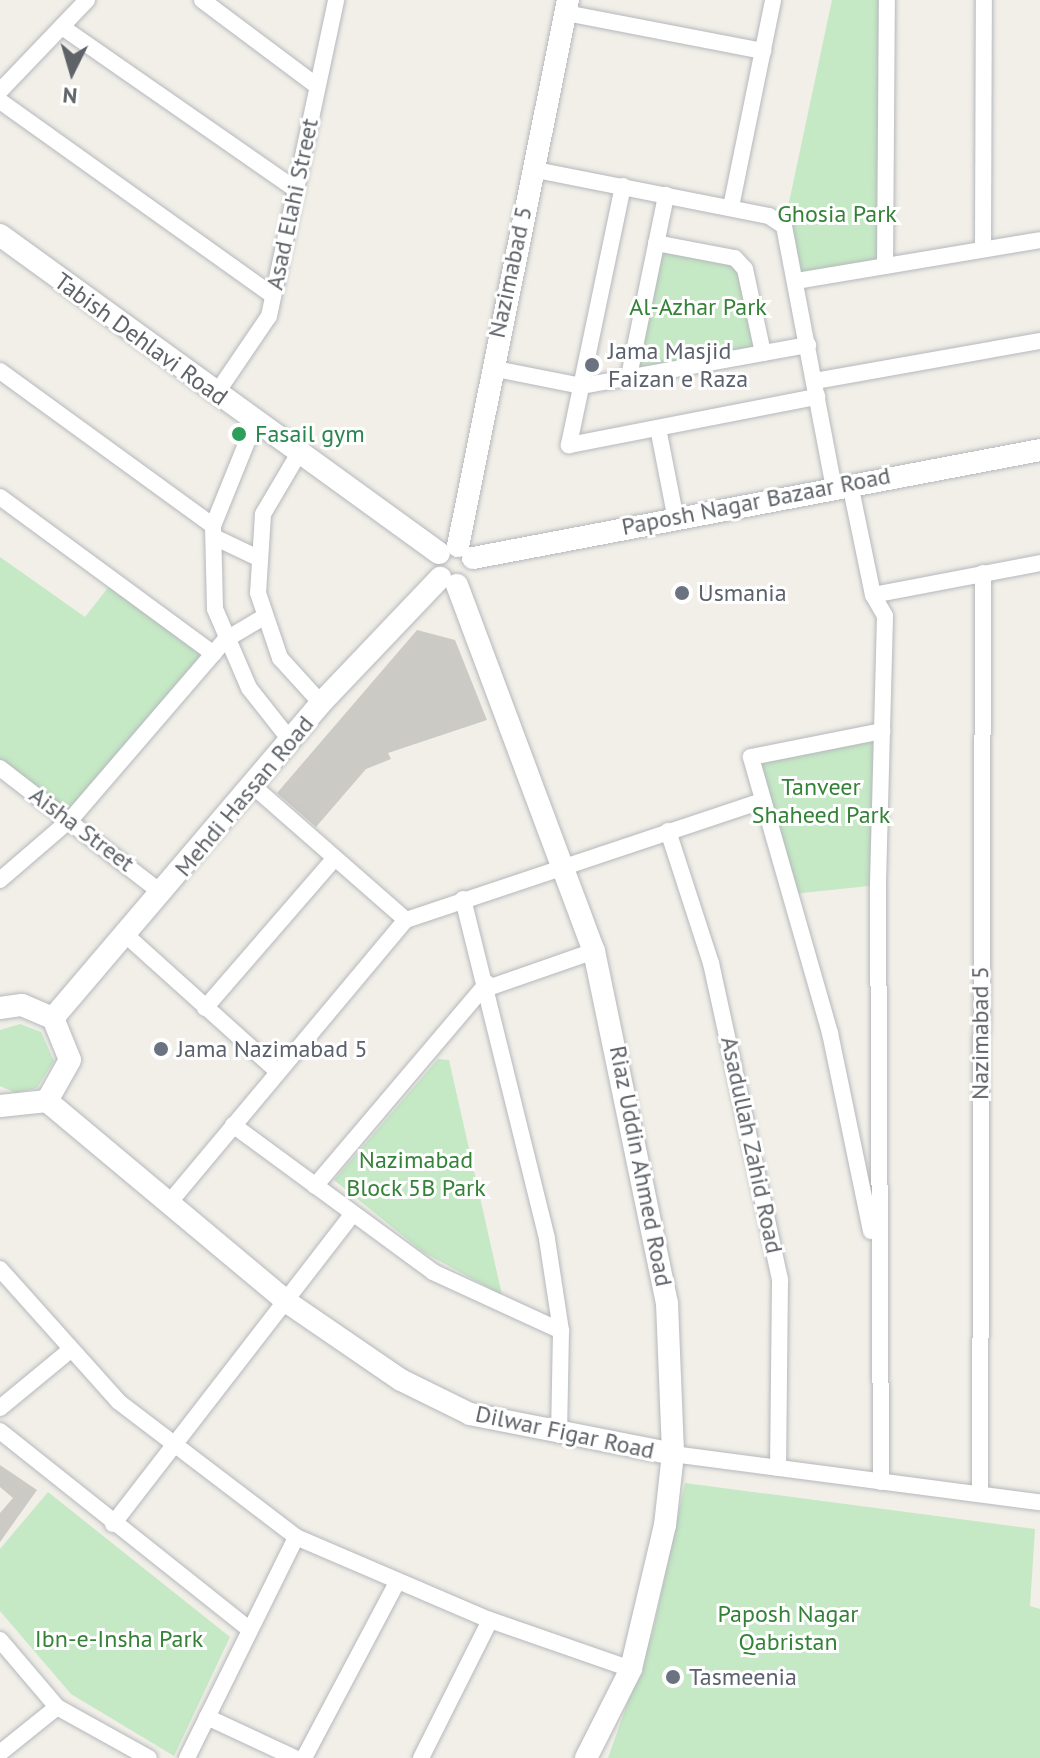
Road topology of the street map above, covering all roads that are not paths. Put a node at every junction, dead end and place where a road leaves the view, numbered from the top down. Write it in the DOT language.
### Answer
graph roads {
  1 [pos="87,0"];
  2 [pos="202,0"];
  3 [pos="229,0"];
  4 [pos="336,0"];
  5 [pos="773,0"];
  6 [pos="887,0"];
  7 [pos="984,0"];
  8 [pos="567,6"];
  9 [pos="226,18"];
  10 [pos="62,27"];
  11 [pos="763,51"];
  12 [pos="317,86"];
  13 [pos="0,91"];
  14 [pos="0,101"];
  15 [pos="531,169"];
  16 [pos="623,186"];
  17 [pos="295,189"];
  18 [pos="666,195"];
  19 [pos="731,207"];
  20 [pos="0,235"];
  21 [pos="1040,240"];
  22 [pos="656,243"];
  23 [pos="983,249"];
  24 [pos="885,266"];
  25 [pos="796,281"];
  26 [pos="273,296"];
  27 [pos="1040,341"];
  28 [pos="808,345"];
  29 [pos="763,353"];
  30 [pos="491,368"];
  31 [pos="0,371"];
  32 [pos="629,376"];
  33 [pos="582,386"];
  34 [pos="816,389"];
  35 [pos="216,394"];
  36 [pos="255,422"];
  37 [pos="658,428"];
  38 [pos="1040,450"];
  39 [pos="299,453"];
  40 [pos="842,485"];
  41 [pos="0,497"];
  42 [pos="675,515"];
  43 [pos="214,532"];
  44 [pos="457,552"];
  45 [pos="258,558"];
  46 [pos="1040,563"];
  47 [pos="983,573"];
  48 [pos="448,582"];
  49 [pos="873,595"];
  50 [pos="262,618"];
  51 [pos="225,640"];
  52 [pos="214,654"];
  53 [pos="321,703"];
  54 [pos="882,731"];
  55 [pos="290,740"];
  56 [pos="0,768"];
  57 [pos="253,786"];
  58 [pos="761,801"];
  59 [pos="72,818"];
  60 [pos="668,831"];
  61 [pos="335,858"];
  62 [pos="561,865"];
  63 [pos="0,880"];
  64 [pos="162,893"];
  65 [pos="463,899"];
  66 [pos="406,920"];
  67 [pos="127,936"];
  68 [pos="594,951"];
  69 [pos="488,986"];
  70 [pos="0,1008"];
  71 [pos="205,1008"];
  72 [pos="53,1018"];
  73 [pos="277,1071"];
  74 [pos="47,1101"];
  75 [pos="0,1106"];
  76 [pos="233,1125"];
  77 [pos="315,1186"];
  78 [pos="169,1203"];
  79 [pos="353,1214"];
  80 [pos="878,1264"];
  81 [pos="0,1269"];
  82 [pos="287,1302"];
  83 [pos="561,1331"];
  84 [pos="68,1352"];
  85 [pos="0,1408"];
  86 [pos="0,1431"];
  87 [pos="559,1435"];
  88 [pos="174,1447"];
  89 [pos="673,1454"];
  90 [pos="778,1468"];
  91 [pos="881,1482"];
  92 [pos="980,1494"];
  93 [pos="1040,1502"];
  94 [pos="113,1524"];
  95 [pos="296,1537"];
  96 [pos="397,1582"];
  97 [pos="490,1620"];
  98 [pos="249,1629"];
  99 [pos="0,1640"];
  100 [pos="631,1669"];
  101 [pos="57,1707"];
  102 [pos="207,1717"];
  103 [pos="0,1753"];
  104 [pos="149,1758"];
  105 [pos="187,1758"];
  106 [pos="295,1758"];
  107 [pos="304,1758"];
  108 [pos="421,1758"];
  109 [pos="586,1758"];
  1 -- 10 [label="street"];
  2 -- 9 [label="street"];
  3 -- 9 [label="street"];
  4 -- 12 [label="street, Asad Elahi Street"];
  5 -- 11 [label="street"];
  6 -- 24 [label="street"];
  7 -- 23 [label="street"];
  8 -- 11 [label="street"];
  8 -- 15 [label="street, Nazimabad 5"];
  9 -- 12 [label="street"];
  10 -- 13 [label="street"];
  10 -- 17 [label="street"];
  11 -- 19 [label="street"];
  12 -- 17 [label="street, Asad Elahi Street"];
  14 -- 26 [label="street"];
  15 -- 16 [label="street"];
  15 -- 30 [label="street, Nazimabad 5"];
  16 -- 18 [label="street"];
  16 -- 33 [label="street"];
  17 -- 26 [label="street, Asad Elahi Street"];
  18 -- 19 [label="street"];
  18 -- 22 [label="street"];
  19 -- 25 [label="street"];
  20 -- 35 [label="street, Tabish Dehlavi Road"];
  21 -- 23 [label="street"];
  22 -- 29 [label="street"];
  22 -- 32 [label="street"];
  23 -- 24 [label="street"];
  24 -- 25 [label="street"];
  25 -- 28 [label="street"];
  26 -- 35 [label="street, Asad Elahi Street"];
  27 -- 34 [label="street"];
  28 -- 29 [label="street"];
  28 -- 34 [label="street"];
  29 -- 32 [label="street"];
  30 -- 33 [label="street"];
  30 -- 44 [label="street, Nazimabad 5"];
  31 -- 43 [label="street"];
  32 -- 33 [label="street"];
  33 -- 37 [label="street"];
  34 -- 37 [label="street"];
  34 -- 40 [label="street"];
  35 -- 36 [label="street, Tabish Dehlavi Road"];
  36 -- 39 [label="street, Tabish Dehlavi Road"];
  36 -- 43 [label="street"];
  37 -- 42 [label="street"];
  38 -- 40 [label="street, Paposh Nagar Bazaar Road"];
  39 -- 44 [label="street, Tabish Dehlavi Road"];
  39 -- 45 [label="street"];
  40 -- 42 [label="street, Paposh Nagar Bazaar Road"];
  40 -- 49 [label="street"];
  41 -- 52 [label="street"];
  42 -- 44 [label="street, Paposh Nagar Bazaar Road"];
  43 -- 45 [label="street"];
  43 -- 51 [label="street"];
  44 -- 48 [label="street, Riaz Uddin Ahmed Road"];
  44 -- 48 [label="street, Mehdi Hassan Road"];
  45 -- 50 [label="street"];
  46 -- 47 [label="street"];
  47 -- 49 [label="street"];
  47 -- 92 [label="street, Nazimabad 5"];
  48 -- 53 [label="street, Mehdi Hassan Road"];
  48 -- 62 [label="street, Riaz Uddin Ahmed Road"];
  49 -- 54 [label="street"];
  50 -- 51 [label="street"];
  50 -- 53 [label="street"];
  51 -- 52 [label="street"];
  51 -- 55 [label="street"];
  52 -- 59 [label="street"];
  53 -- 55 [label="street, Mehdi Hassan Road"];
  54 -- 58 [label="street"];
  54 -- 80 [label="street"];
  55 -- 57 [label="street, Mehdi Hassan Road"];
  56 -- 59 [label="street, Aisha Street"];
  57 -- 61 [label="street"];
  57 -- 64 [label="street, Mehdi Hassan Road"];
  58 -- 60 [label="street"];
  58 -- 80 [label="street"];
  59 -- 63 [label="street"];
  59 -- 64 [label="street, Aisha Street"];
  60 -- 62 [label="street"];
  60 -- 90 [label="street, Asadullah Zahid Road"];
  61 -- 66 [label="street"];
  61 -- 71 [label="street"];
  62 -- 65 [label="street"];
  62 -- 68 [label="street, Riaz Uddin Ahmed Road"];
  64 -- 67 [label="street, Mehdi Hassan Road"];
  65 -- 66 [label="street"];
  65 -- 69 [label="street"];
  66 -- 73 [label="street"];
  67 -- 71 [label="street"];
  67 -- 72 [label="street, Mehdi Hassan Road"];
  68 -- 69 [label="street"];
  68 -- 89 [label="street, Riaz Uddin Ahmed Road"];
  69 -- 77 [label="street"];
  69 -- 83 [label="street"];
  70 -- 72 [label="street"];
  71 -- 73 [label="street"];
  72 -- 74 [label="street"];
  73 -- 76 [label="street"];
  74 -- 75 [label="street"];
  74 -- 78 [label="street, Dilwar Figar Road"];
  76 -- 77 [label="street"];
  76 -- 78 [label="street"];
  77 -- 79 [label="street"];
  78 -- 82 [label="street, Dilwar Figar Road"];
  79 -- 82 [label="street"];
  79 -- 83 [label="street"];
  80 -- 91 [label="street"];
  81 -- 84 [label="street"];
  82 -- 87 [label="street, Dilwar Figar Road"];
  82 -- 88 [label="street"];
  83 -- 87 [label="street"];
  84 -- 85 [label="street"];
  84 -- 88 [label="street"];
  86 -- 94 [label="street"];
  87 -- 89 [label="street, Dilwar Figar Road"];
  88 -- 94 [label="street"];
  88 -- 95 [label="street"];
  89 -- 90 [label="street, Dilwar Figar Road"];
  89 -- 100 [label="street, Riaz Uddin Ahmed Road"];
  90 -- 91 [label="street, Dilwar Figar Road"];
  91 -- 92 [label="street, Dilwar Figar Road"];
  92 -- 93 [label="street, Dilwar Figar Road"];
  94 -- 98 [label="street"];
  95 -- 96 [label="street"];
  95 -- 98 [label="street"];
  96 -- 97 [label="street"];
  96 -- 107 [label="street"];
  97 -- 100 [label="street"];
  97 -- 108 [label="street"];
  98 -- 102 [label="street"];
  99 -- 101 [label="street"];
  100 -- 109 [label="street, Riaz Uddin Ahmed Road"];
  101 -- 103 [label="street"];
  101 -- 104 [label="street"];
  102 -- 105 [label="street"];
  102 -- 106 [label="street"];
}
